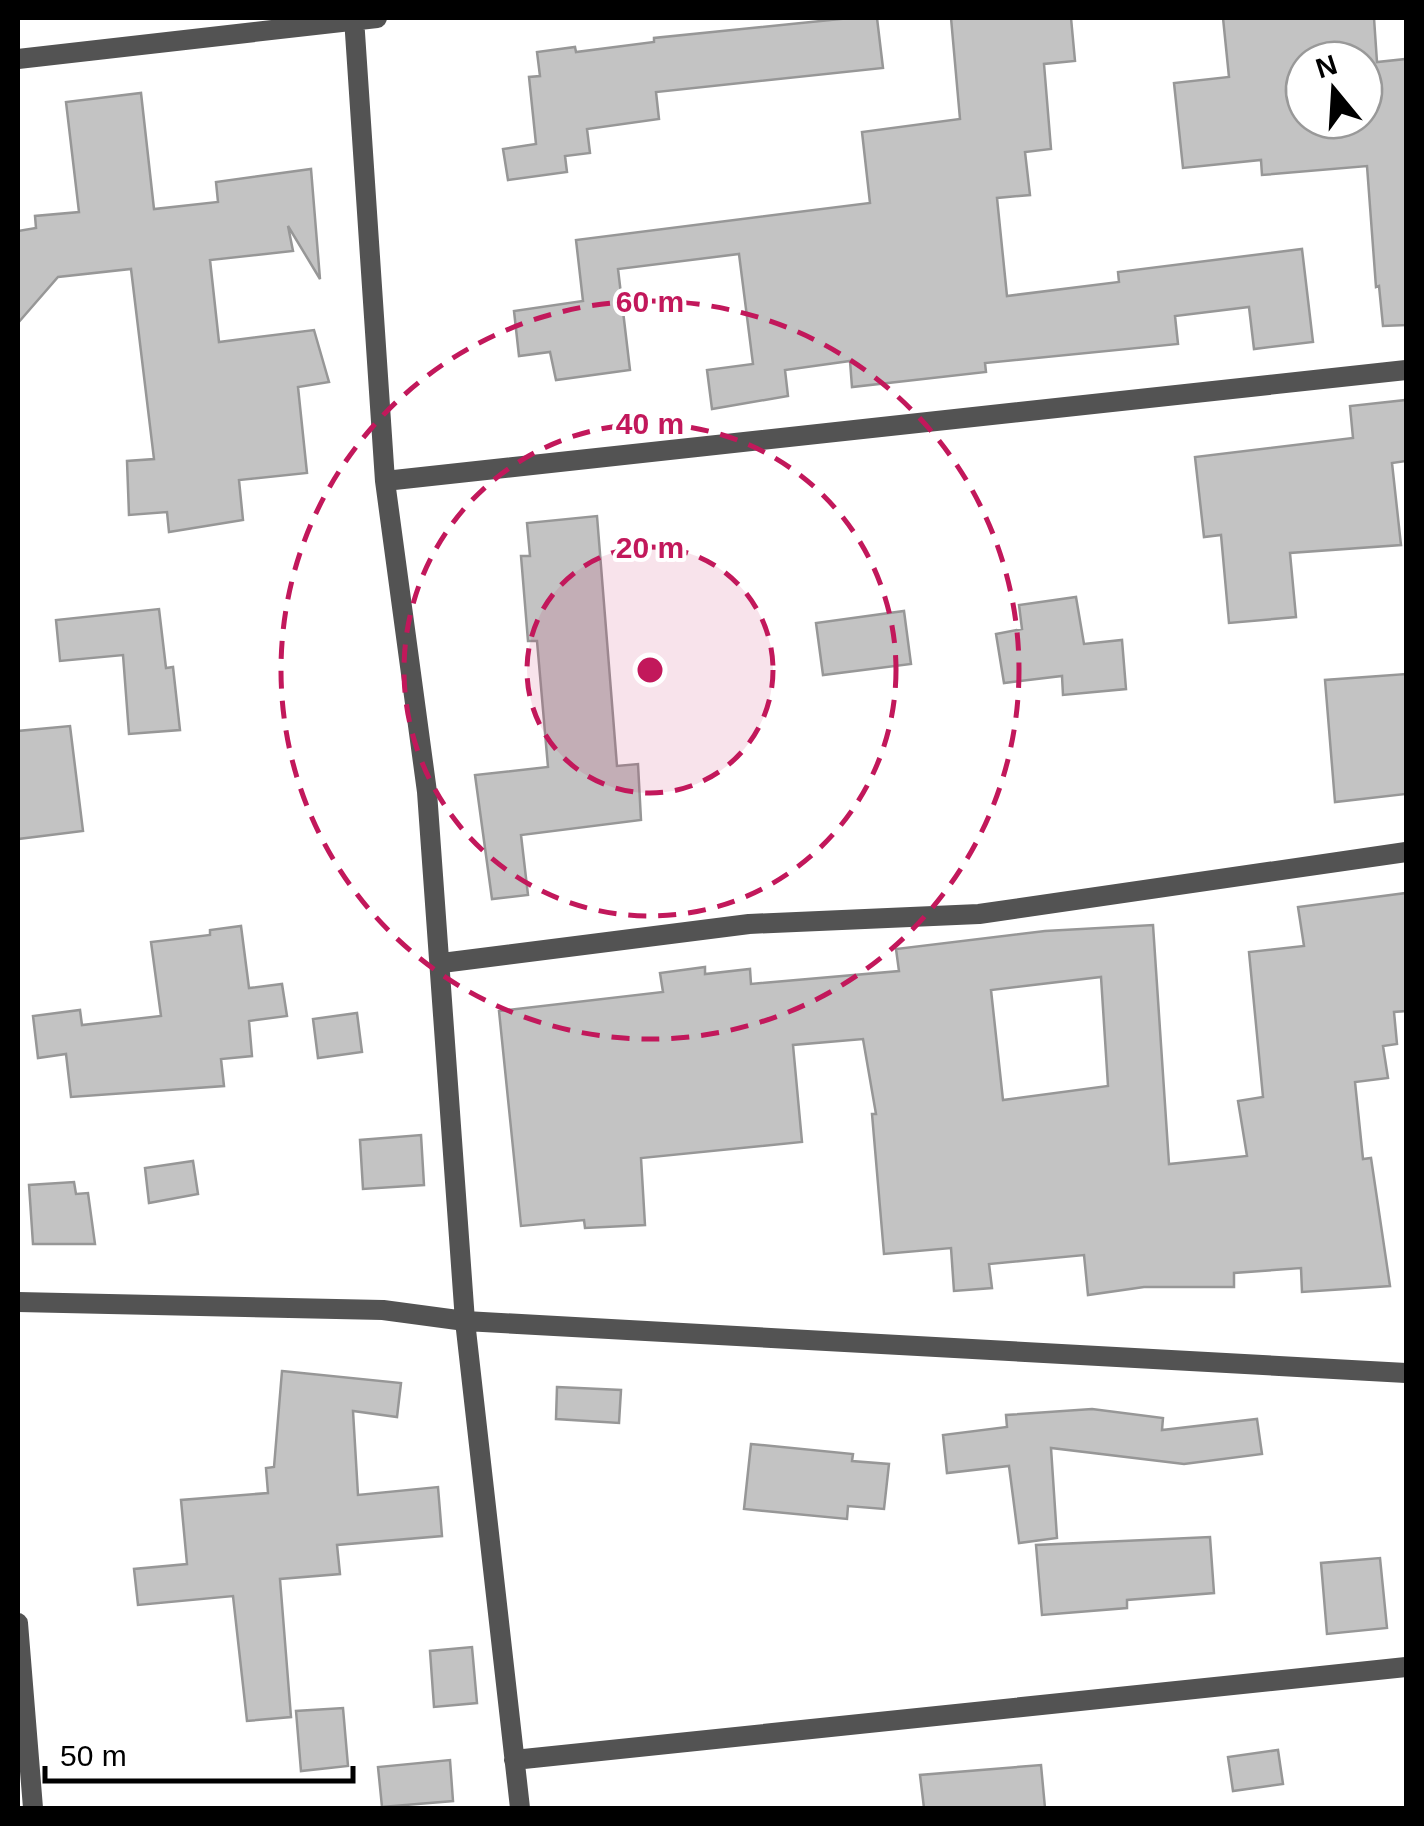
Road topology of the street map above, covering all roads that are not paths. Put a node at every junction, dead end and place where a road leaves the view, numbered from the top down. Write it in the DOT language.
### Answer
graph roads {
  1 [pos="377,18"];
  2 [pos="354,19"];
  3 [pos="18,59"];
  4 [pos="1406,370"];
  5 [pos="385,481"];
  6 [pos="1406,852"];
  7 [pos="442,963"];
  8 [pos="18,1302"];
  9 [pos="466,1322"];
  10 [pos="1406,1373"];
  11 [pos="18,1623"];
  12 [pos="1406,1667"];
  13 [pos="514,1760"];
  14 [pos="23,1770"];
  15 [pos="32,1808"];
  16 [pos="520,1808"];
  1 -- 2 [label="street"];
  2 -- 3 [label="street"];
  2 -- 5 [label="street"];
  4 -- 5 [label="street"];
  5 -- 7 [label="street"];
  6 -- 7 [label="street"];
  7 -- 9 [label="street"];
  8 -- 9 [label="street"];
  9 -- 10 [label="street"];
  9 -- 13 [label="street"];
  11 -- 14 [label="street"];
  12 -- 13 [label="street"];
  13 -- 16 [label="street"];
  14 -- 15 [label="street"];
}
